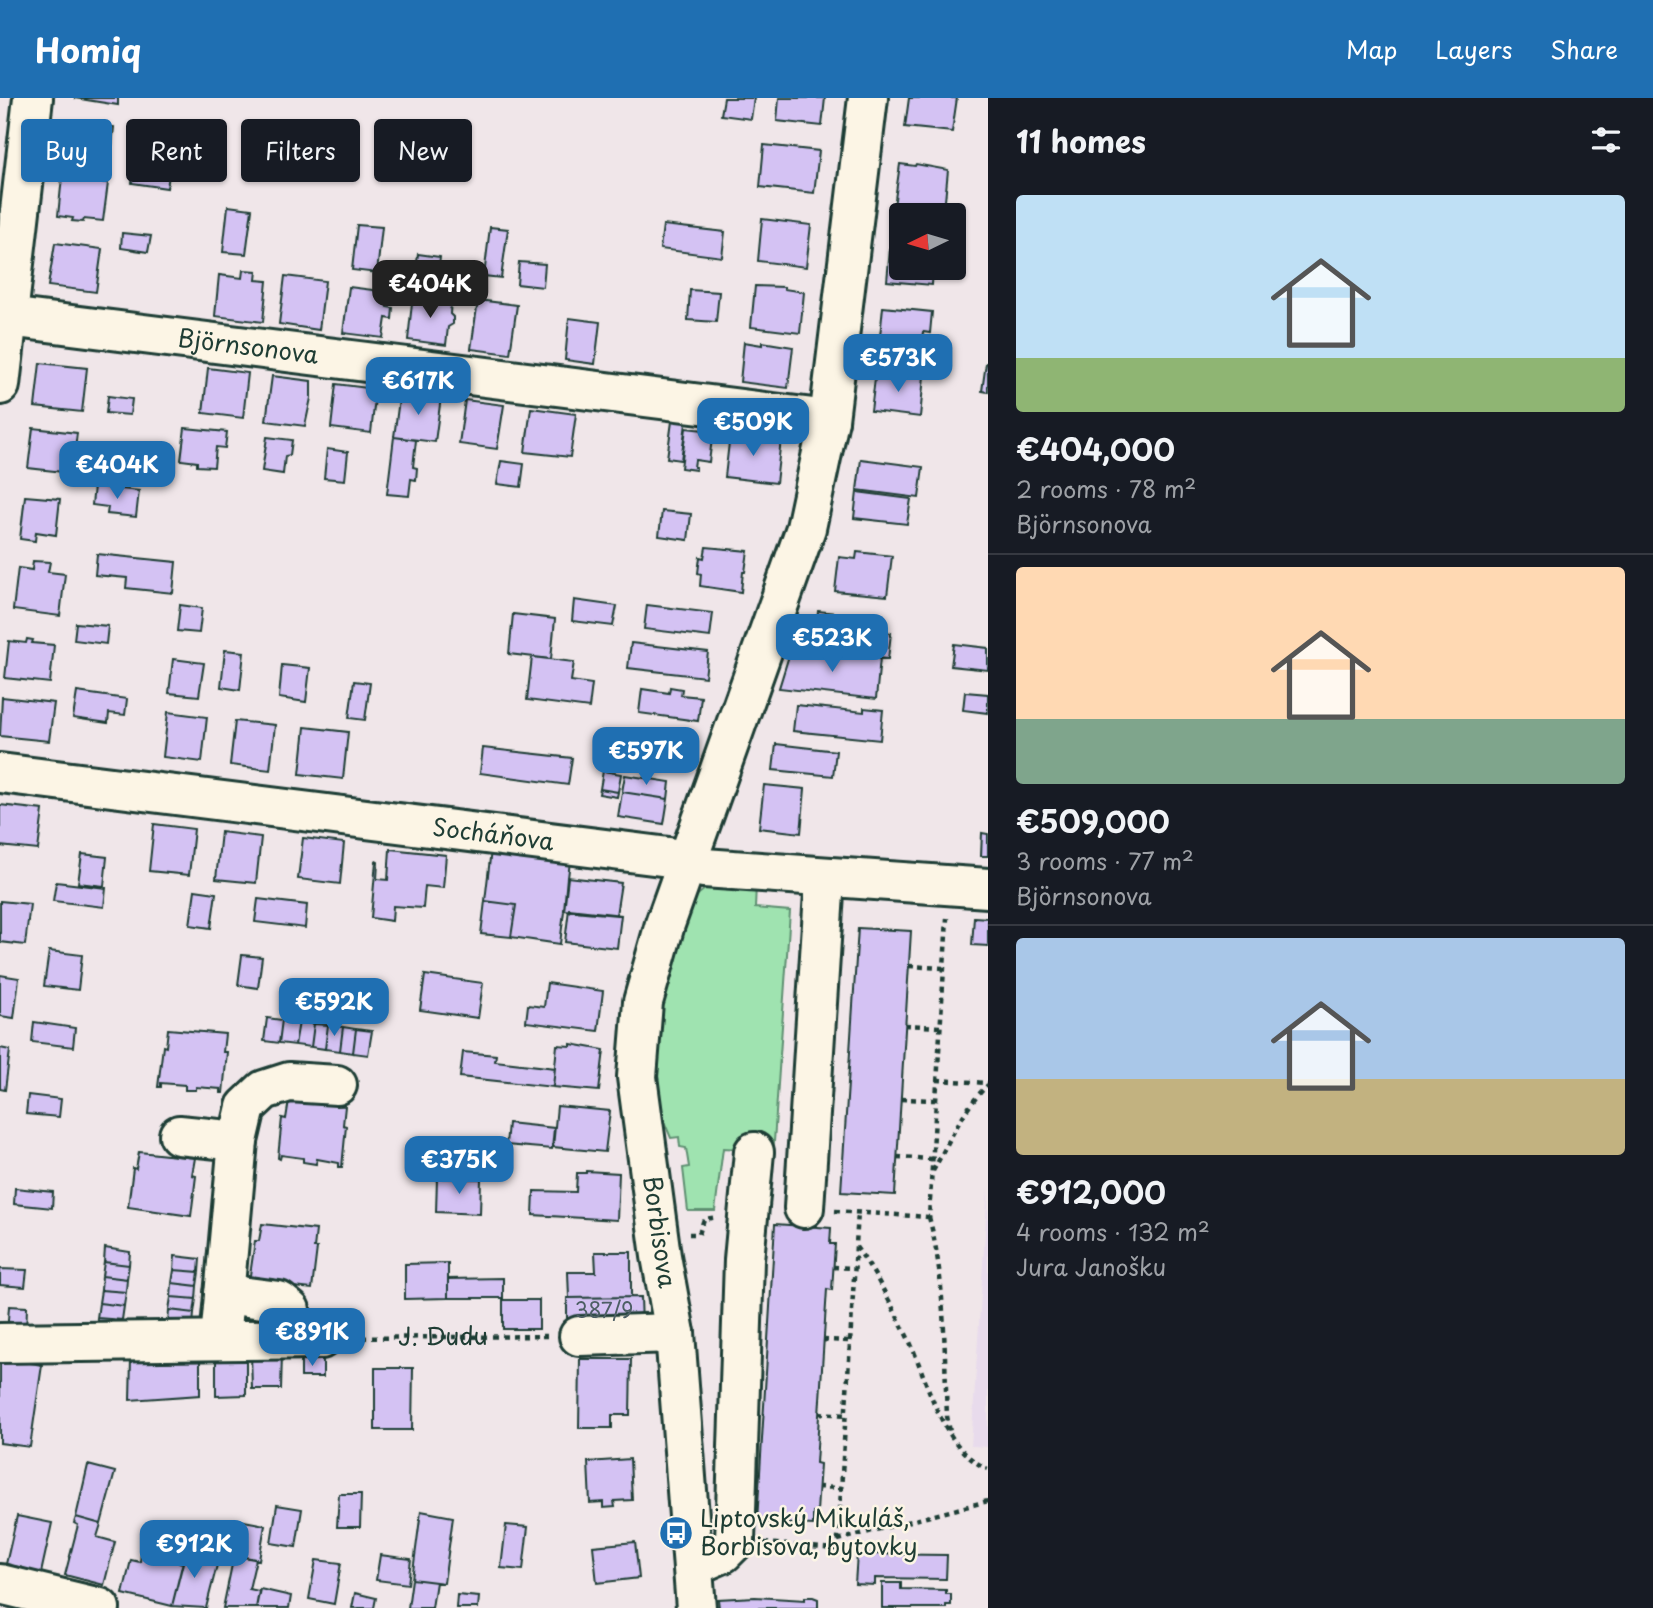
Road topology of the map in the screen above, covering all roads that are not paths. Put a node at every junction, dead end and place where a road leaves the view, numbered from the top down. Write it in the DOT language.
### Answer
graph roads {
  1 [pos="33,98"];
  2 [pos="868,98"];
  3 [pos="4,317"];
  4 [pos="0,385"];
  5 [pos="829,420"];
  6 [pos="0,773"];
  7 [pos="688,864"];
  8 [pos="825,877"];
  9 [pos="988,888"];
  10 [pos="337,1086"];
  11 [pos="179,1135"];
  12 [pos="238,1141"];
  13 [pos="754,1152"];
  14 [pos="804,1208"];
  15 [pos="224,1294"];
  16 [pos="675,1333"];
  17 [pos="579,1336"];
  18 [pos="220,1339"];
  19 [pos="0,1343"];
  20 [pos="693,1566"];
  21 [pos="0,1584"];
  22 [pos="100,1608"];
  23 [pos="696,1608"];
  1 -- 3 [label="street"];
  2 -- 5 [label="street, Borbisova"];
  3 -- 4 [label="street"];
  3 -- 5 [label="street, Björnsonova"];
  5 -- 7 [label="street, Borbisova"];
  6 -- 7 [label="street, Socháňova"];
  7 -- 8 [label="street, Socháňova"];
  7 -- 16 [label="street, Borbisova"];
  8 -- 9 [label="street, Socháňova"];
  8 -- 14 [label="street"];
  10 -- 12 [label="street"];
  11 -- 12 [label="street"];
  12 -- 15 [label="street"];
  13 -- 20 [label="street"];
  15 -- 18 [label="street"];
  15 -- 18 [label="street"];
  16 -- 17 [label="street"];
  16 -- 20 [label="street, Borbisova"];
  18 -- 19 [label="street"];
  20 -- 23 [label="street, Borbisova"];
  21 -- 22 [label="street"];
}
